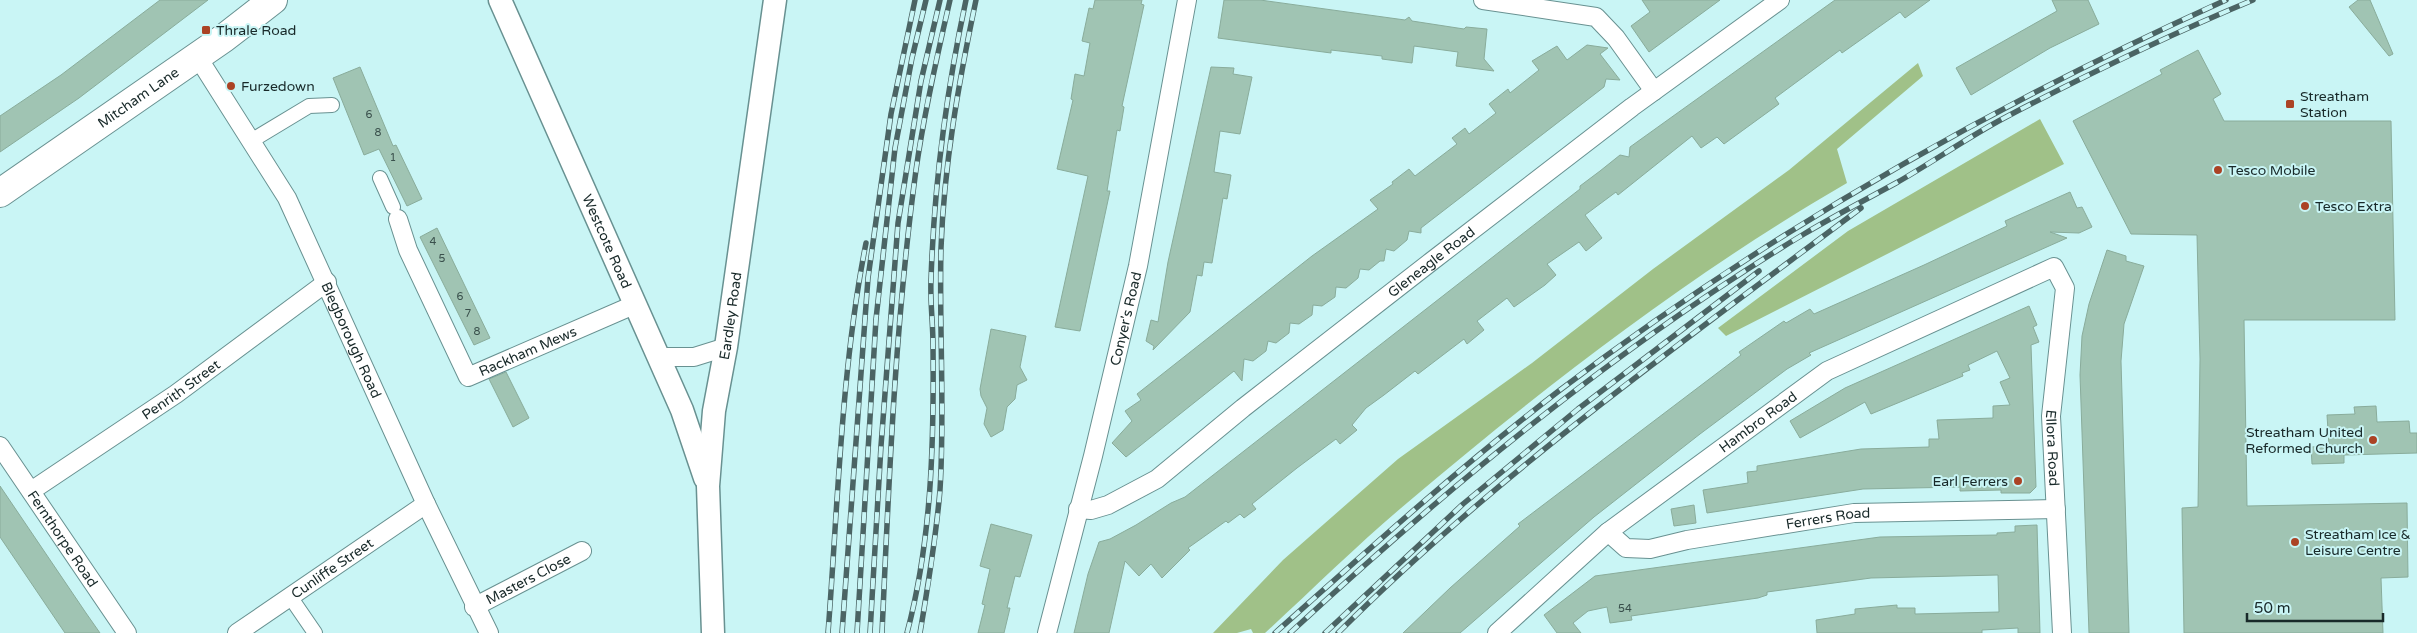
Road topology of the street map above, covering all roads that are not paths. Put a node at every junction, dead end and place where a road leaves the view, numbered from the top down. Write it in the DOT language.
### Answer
graph roads {
  1 [pos="273,0"];
  2 [pos="500,0"];
  3 [pos="775,0"];
  4 [pos="1187,0"];
  5 [pos="1483,0"];
  6 [pos="1780,0"];
  7 [pos="197,56"];
  8 [pos="1654,91"];
  9 [pos="332,105"];
  10 [pos="251,142"];
  11 [pos="380,178"];
  12 [pos="0,193"];
  13 [pos="396,213"];
  14 [pos="2054,267"];
  15 [pos="327,282"];
  16 [pos="636,304"];
  17 [pos="726,347"];
  18 [pos="658,356"];
  19 [pos="0,446"];
  20 [pos="708,486"];
  21 [pos="31,491"];
  22 [pos="426,504"];
  23 [pos="1078,509"];
  24 [pos="2056,509"];
  25 [pos="1608,532"];
  26 [pos="582,550"];
  27 [pos="290,598"];
  28 [pos="474,607"];
  29 [pos="127,633"];
  30 [pos="237,633"];
  31 [pos="315,633"];
  32 [pos="489,633"];
  33 [pos="713,633"];
  34 [pos="1046,633"];
  35 [pos="1497,633"];
  36 [pos="2062,633"];
  1 -- 7 [label="main road, Mitcham Lane"];
  2 -- 16 [label="street, Westcote Road"];
  3 -- 17 [label="street, Eardley Road"];
  4 -- 23 [label="street, Conyer's Road"];
  5 -- 8 [label="street"];
  6 -- 8 [label="street, Gleneagle Road"];
  7 -- 10 [label="street, Blegborough Road"];
  7 -- 12 [label="main road, Mitcham Lane"];
  8 -- 23 [label="street, Gleneagle Road"];
  9 -- 10 [label="street"];
  10 -- 15 [label="street, Blegborough Road"];
  11 -- 13 [label="street, Rackham Mews"];
  13 -- 16 [label="street, Rackham Mews"];
  14 -- 24 [label="street, Ellora Road"];
  14 -- 25 [label="street, Hambro Road"];
  15 -- 21 [label="street, Penrith Street"];
  15 -- 22 [label="street, Blegborough Road"];
  16 -- 18 [label="street, Westcote Road"];
  17 -- 18 [label="street"];
  17 -- 20 [label="street, Eardley Road"];
  18 -- 20 [label="street, Westcote Road"];
  19 -- 21 [label="street, Fernthorpe Road"];
  20 -- 33 [label="street, Eardley Road"];
  21 -- 29 [label="street, Fernthorpe Road"];
  22 -- 27 [label="street, Cunliffe Street"];
  22 -- 28 [label="street, Blegborough Road"];
  23 -- 34 [label="street, Conyer's Road"];
  24 -- 25 [label="street, Ferrers Road"];
  24 -- 36 [label="street, Ellora Road"];
  25 -- 35 [label="street, Hambro Road"];
  26 -- 28 [label="street, Masters Close"];
  27 -- 30 [label="street, Cunliffe Street"];
  27 -- 31 [label="street"];
  28 -- 32 [label="street, Blegborough Road"];
}
